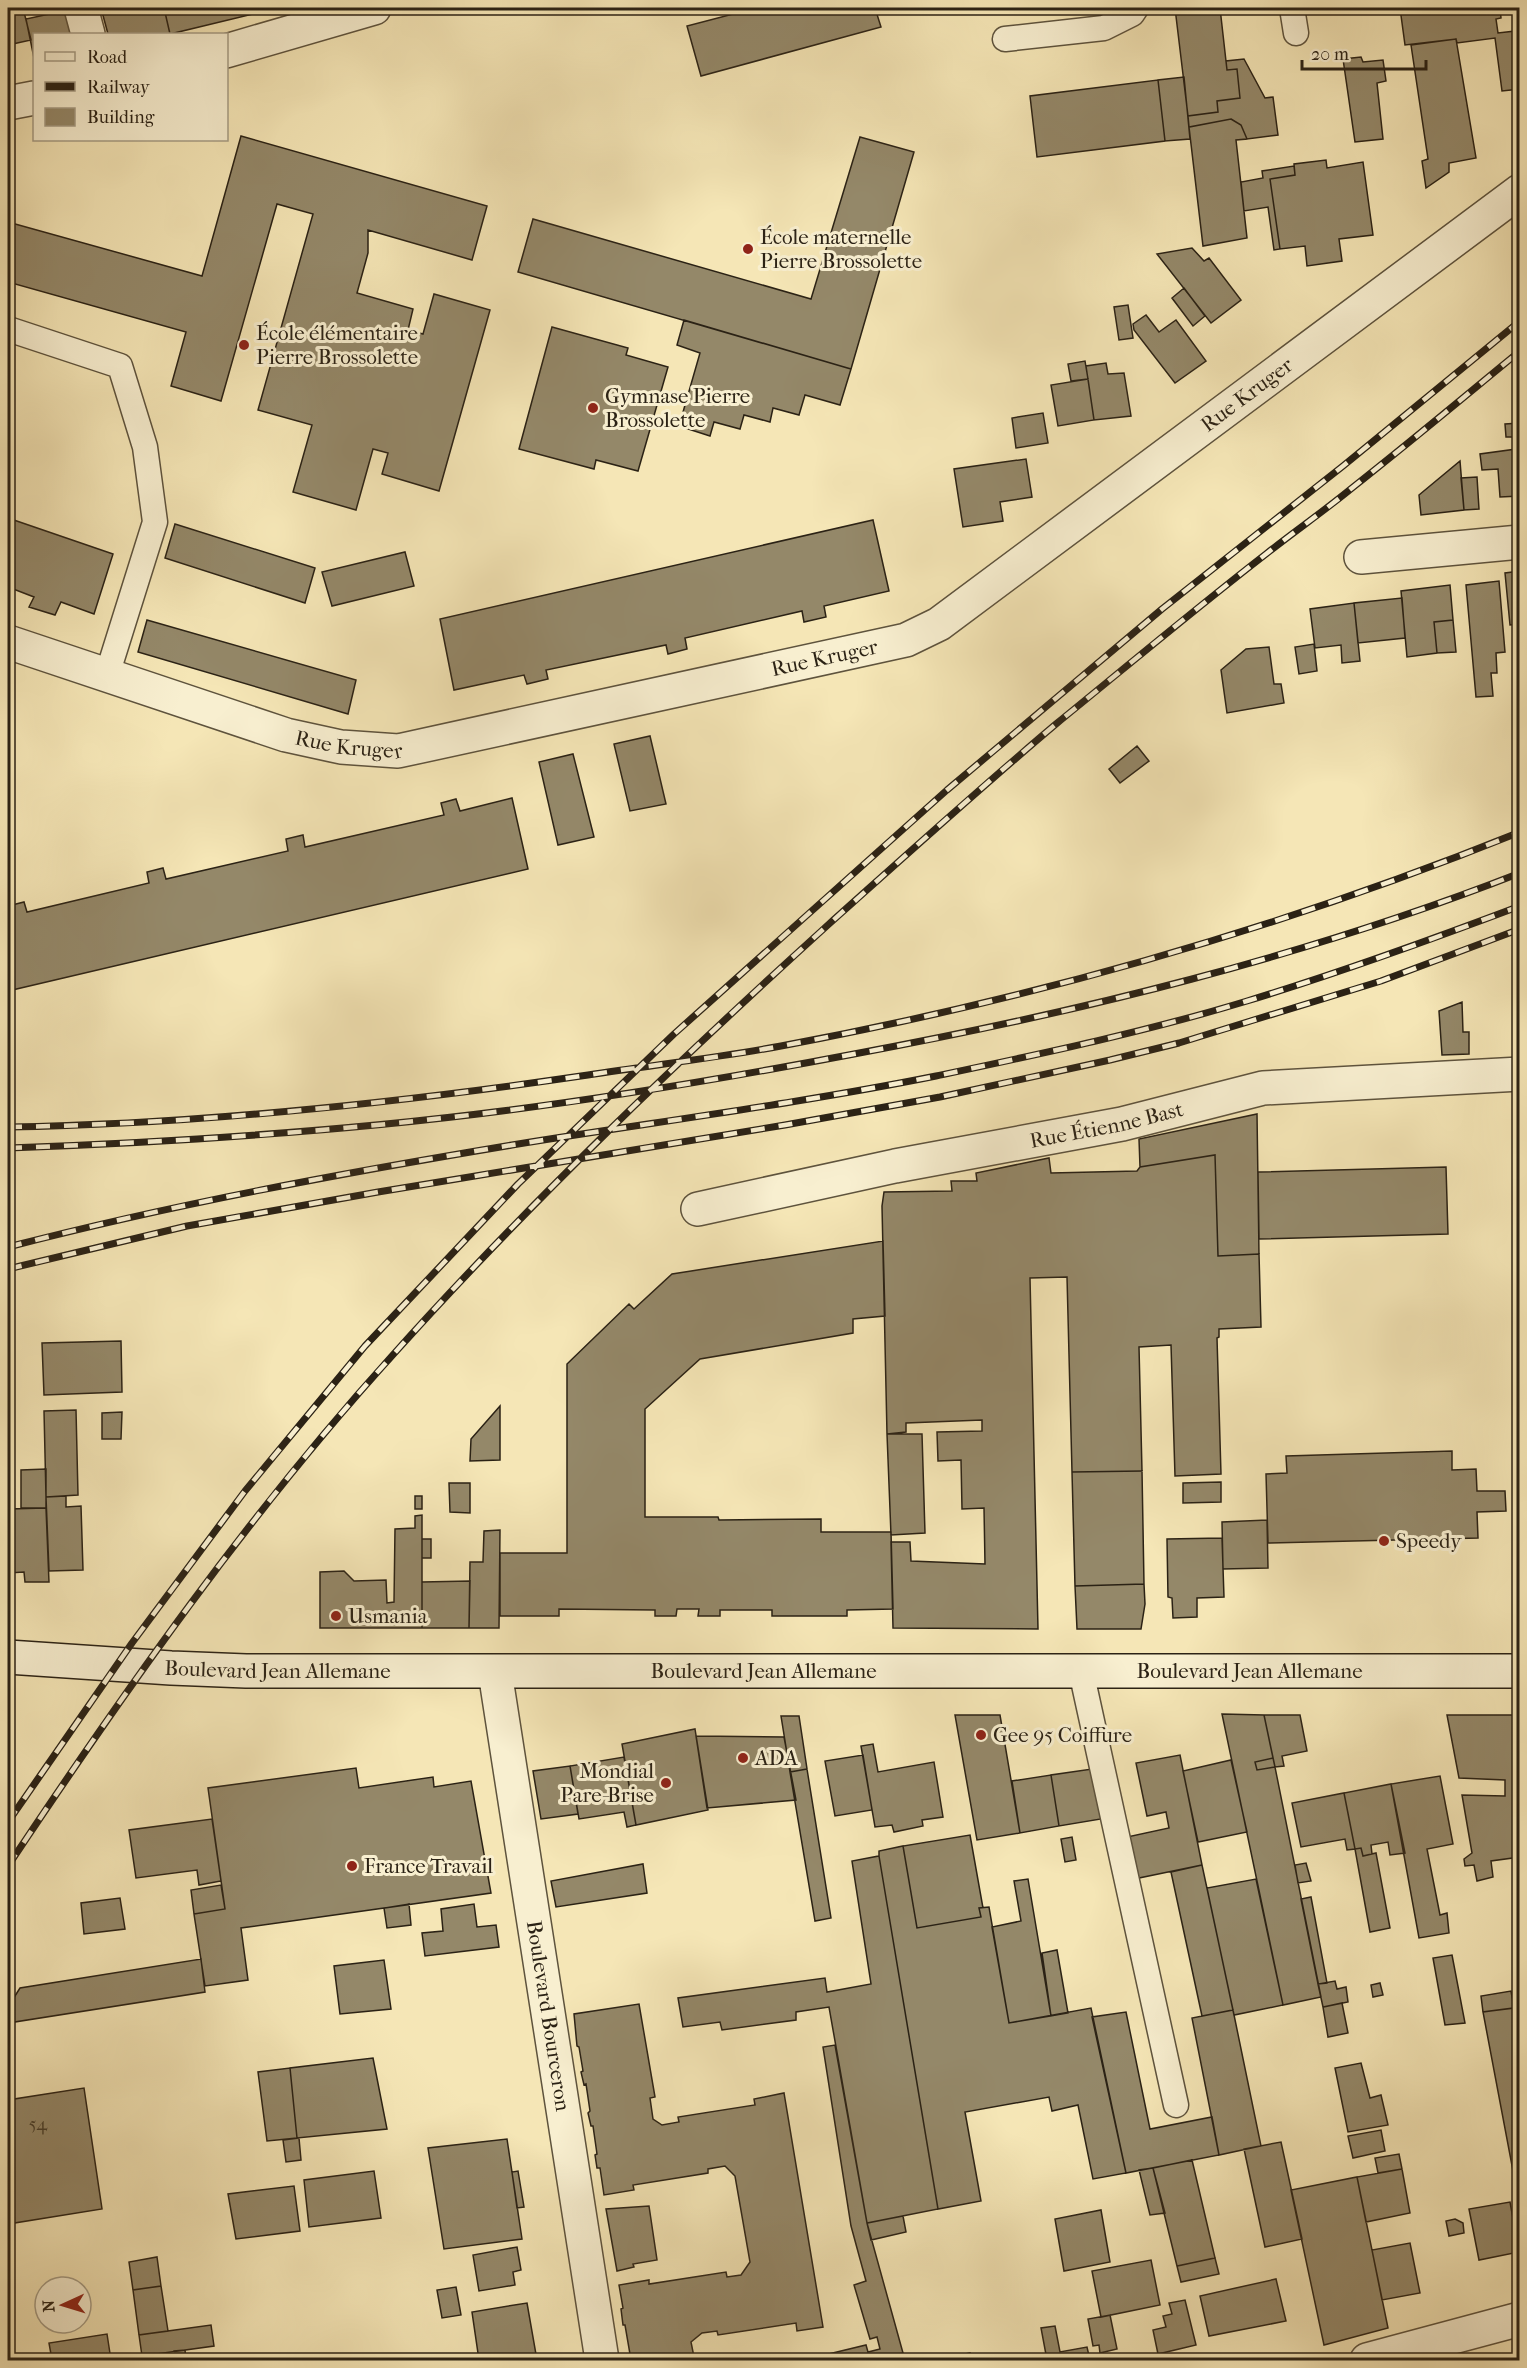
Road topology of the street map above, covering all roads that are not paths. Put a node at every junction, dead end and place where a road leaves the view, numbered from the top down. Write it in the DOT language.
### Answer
graph roads {
  1 [pos="81,8"];
  2 [pos="374,8"];
  3 [pos="1136,8"];
  4 [pos="1292,8"];
  5 [pos="87,33"];
  6 [pos="1296,33"];
  7 [pos="1005,39"];
  8 [pos="228,50"];
  9 [pos="33,98"];
  10 [pos="8,103"];
  11 [pos="1520,191"];
  12 [pos="8,329"];
  13 [pos="1520,542"];
  14 [pos="1361,558"];
  15 [pos="8,642"];
  16 [pos="107,675"];
  17 [pos="1520,1074"];
  18 [pos="698,1209"];
  19 [pos="8,1657"];
  20 [pos="1081,1671"];
  21 [pos="1520,1671"];
  22 [pos="495,1672"];
  23 [pos="1176,2104"];
  24 [pos="1520,2319"];
  25 [pos="602,2361"];
  26 [pos="1367,2361"];
  1 -- 5 [label="street"];
  2 -- 8 [label="street"];
  3 -- 7 [label="lane"];
  4 -- 6 [label="lane"];
  9 -- 10 [label="street"];
  11 -- 16 [label="street, Rue Kruger"];
  12 -- 16 [label="lane"];
  13 -- 14 [label="street"];
  15 -- 16 [label="street, Rue Kruger"];
  17 -- 18 [label="street, Rue Étienne Bast"];
  19 -- 22 [label="street, Boulevard Jean Allemane"];
  20 -- 21 [label="street, Boulevard Jean Allemane"];
  20 -- 22 [label="street, Boulevard Jean Allemane"];
  20 -- 23 [label="lane"];
  22 -- 25 [label="street, Boulevard Bourceron"];
  24 -- 26 [label="street"];
}
